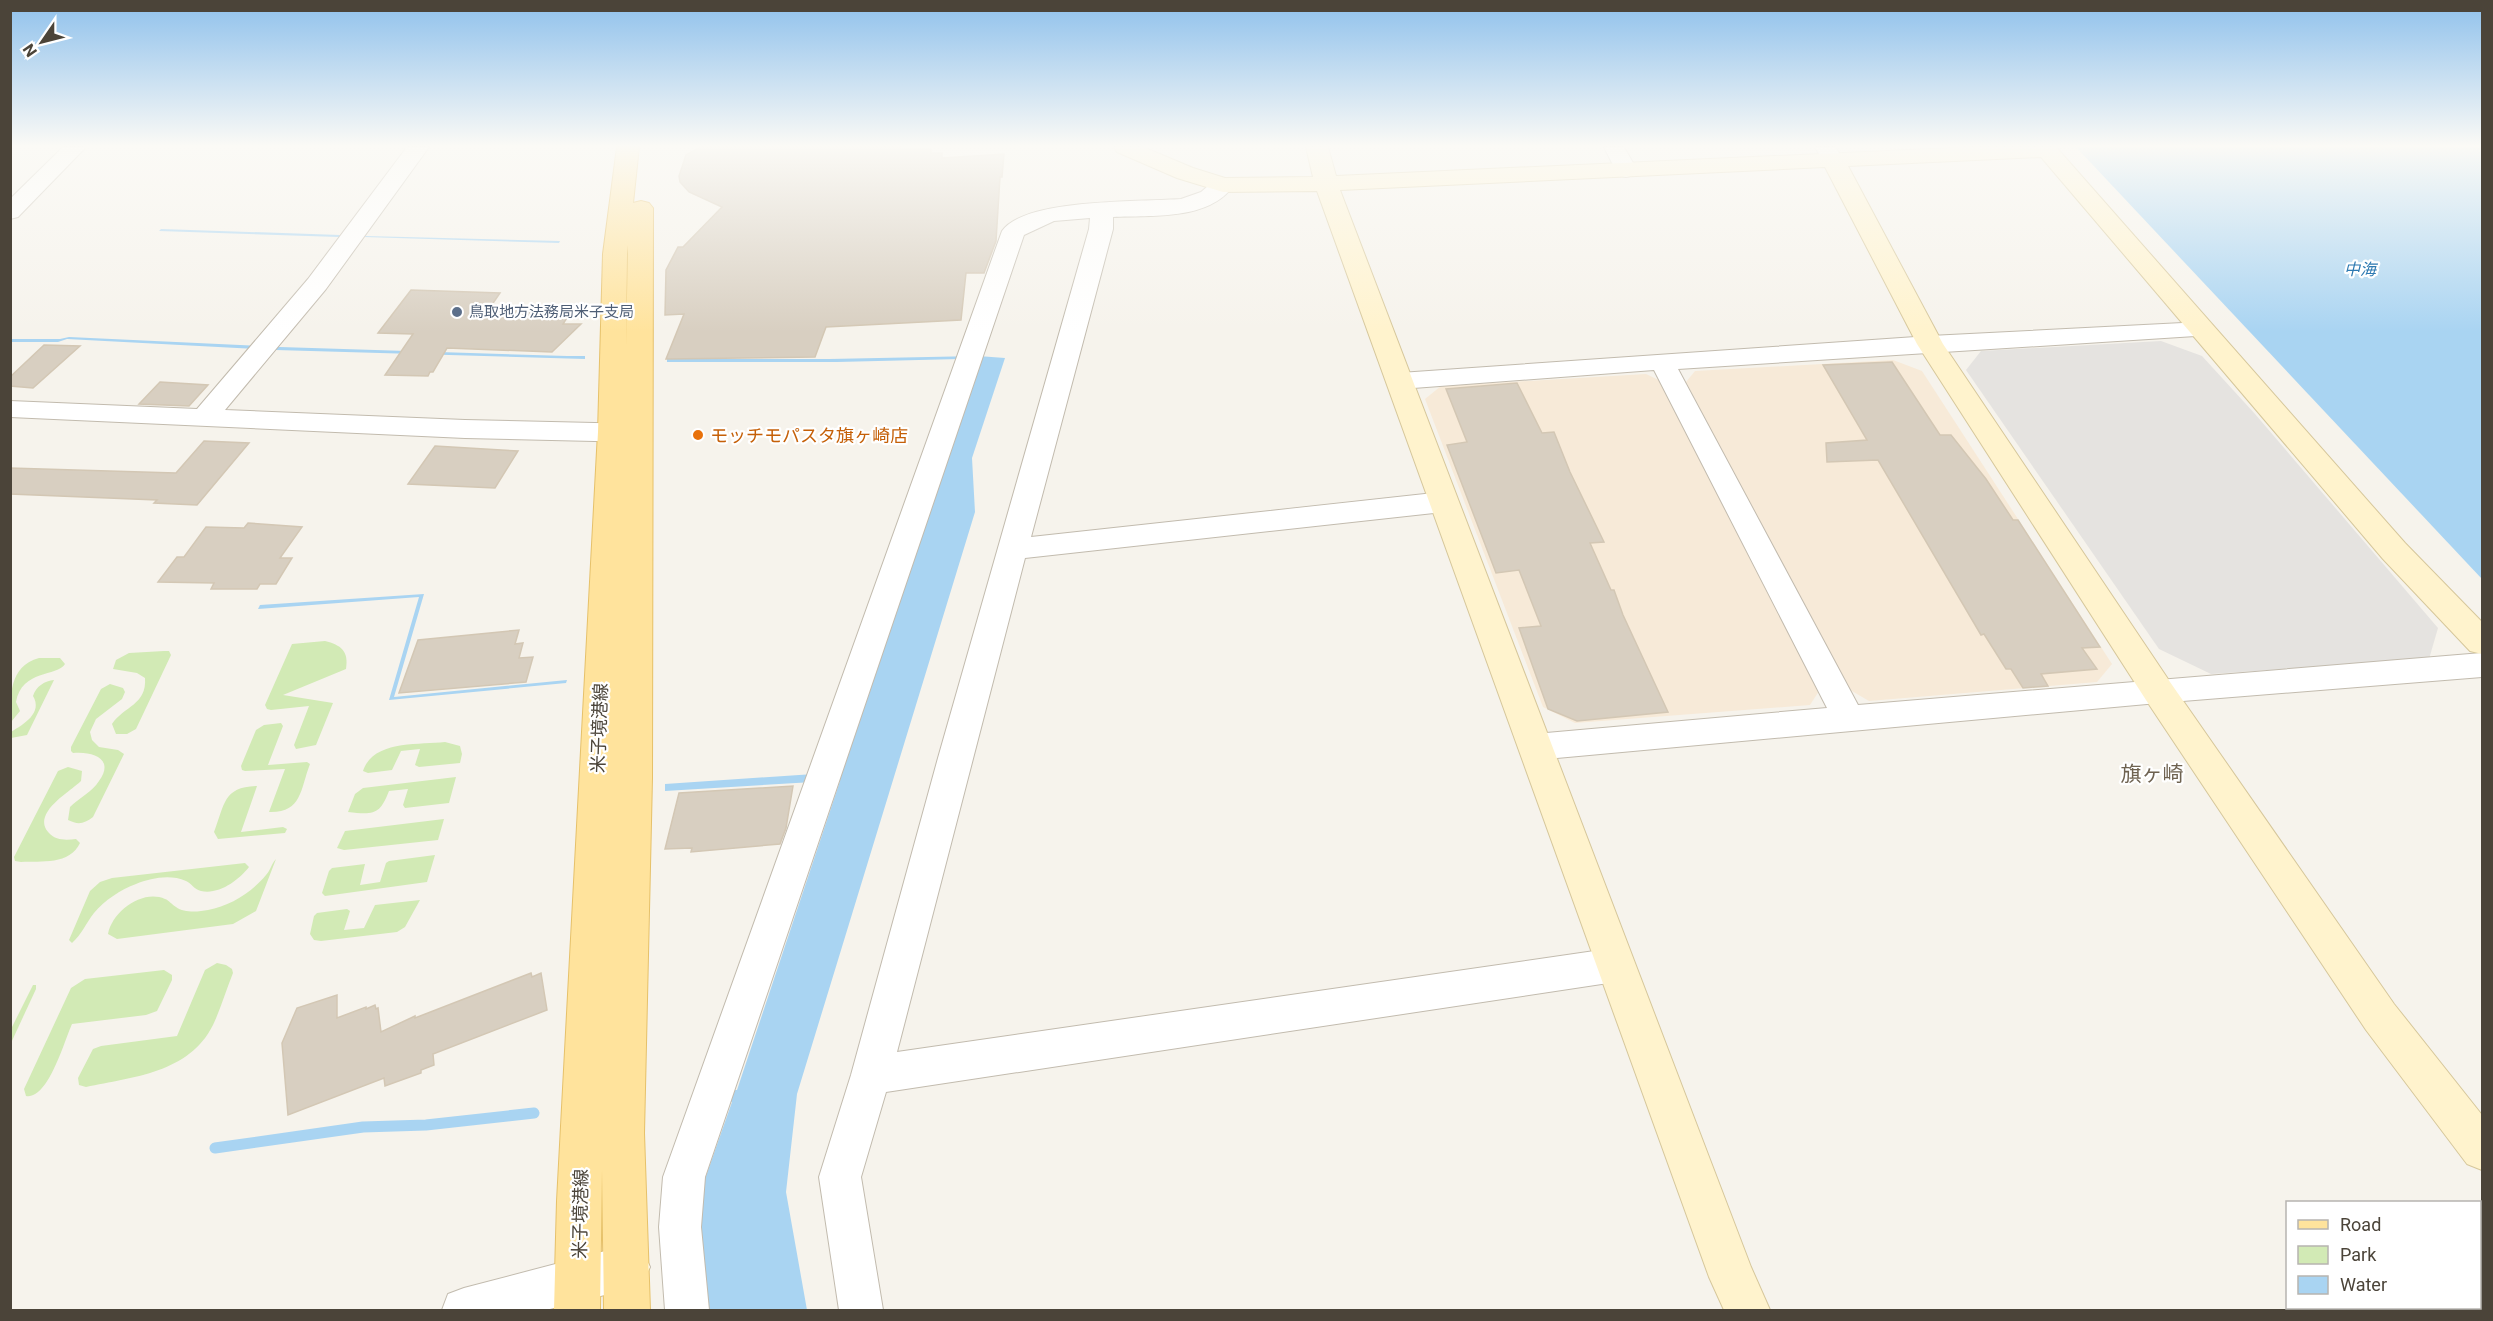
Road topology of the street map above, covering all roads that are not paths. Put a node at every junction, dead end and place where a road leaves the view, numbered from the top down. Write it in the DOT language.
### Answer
graph roads {
  1 [pos="373,209"];
  2 [pos="621,209"];
  3 [pos="641,209"];
  4 [pos="1153,209"];
  5 [pos="1335,209"];
  6 [pos="1858,209"];
  7 [pos="2098,209"];
  8 [pos="1102,213"];
  9 [pos="2202,330"];
  10 [pos="1930,344"];
  11 [pos="1662,362"];
  12 [pos="1400,381"];
  13 [pos="10,409"];
  14 [pos="204,418"];
  15 [pos="625,432"];
  16 [pos="1443,502"];
  17 [pos="1014,549"];
  18 [pos="2482,642"];
  19 [pos="2482,665"];
  20 [pos="2158,691"];
  21 [pos="1849,719"];
  22 [pos="1535,747"];
  23 [pos="1615,965"];
  24 [pos="871,1075"];
  25 [pos="2482,1149"];
  26 [pos="628,1268"];
  27 [pos="578,1296"];
  28 [pos="464,1311"];
  29 [pos="627,1311"];
  30 [pos="687,1311"];
  31 [pos="861,1311"];
  32 [pos="1748,1311"];
  1 -- 14 [label="street"];
  2 -- 15 [label="main road, 米子境港線"];
  3 -- 15 [label="main road, 米子境港線"];
  4 -- 8 [label="street"];
  5 -- 12 [label="street"];
  6 -- 10 [label="street"];
  7 -- 9 [label="street"];
  8 -- 17 [label="street"];
  8 -- 30 [label="street"];
  9 -- 10 [label="street"];
  9 -- 18 [label="street"];
  10 -- 11 [label="street"];
  10 -- 20 [label="street"];
  11 -- 12 [label="street"];
  11 -- 21 [label="street"];
  12 -- 16 [label="street"];
  13 -- 14 [label="street"];
  14 -- 15 [label="street"];
  15 -- 26 [label="main road, 米子境港線"];
  15 -- 27 [label="main road, 米子境港線"];
  16 -- 17 [label="street"];
  16 -- 22 [label="street"];
  17 -- 24 [label="street"];
  19 -- 20 [label="street"];
  20 -- 21 [label="street"];
  20 -- 25 [label="street"];
  21 -- 22 [label="street"];
  22 -- 23 [label="street"];
  23 -- 24 [label="street"];
  23 -- 32 [label="street"];
  24 -- 31 [label="street"];
  26 -- 27 [label="street"];
  26 -- 29 [label="main road, 米子境港線"];
  27 -- 28 [label="street"];
}
